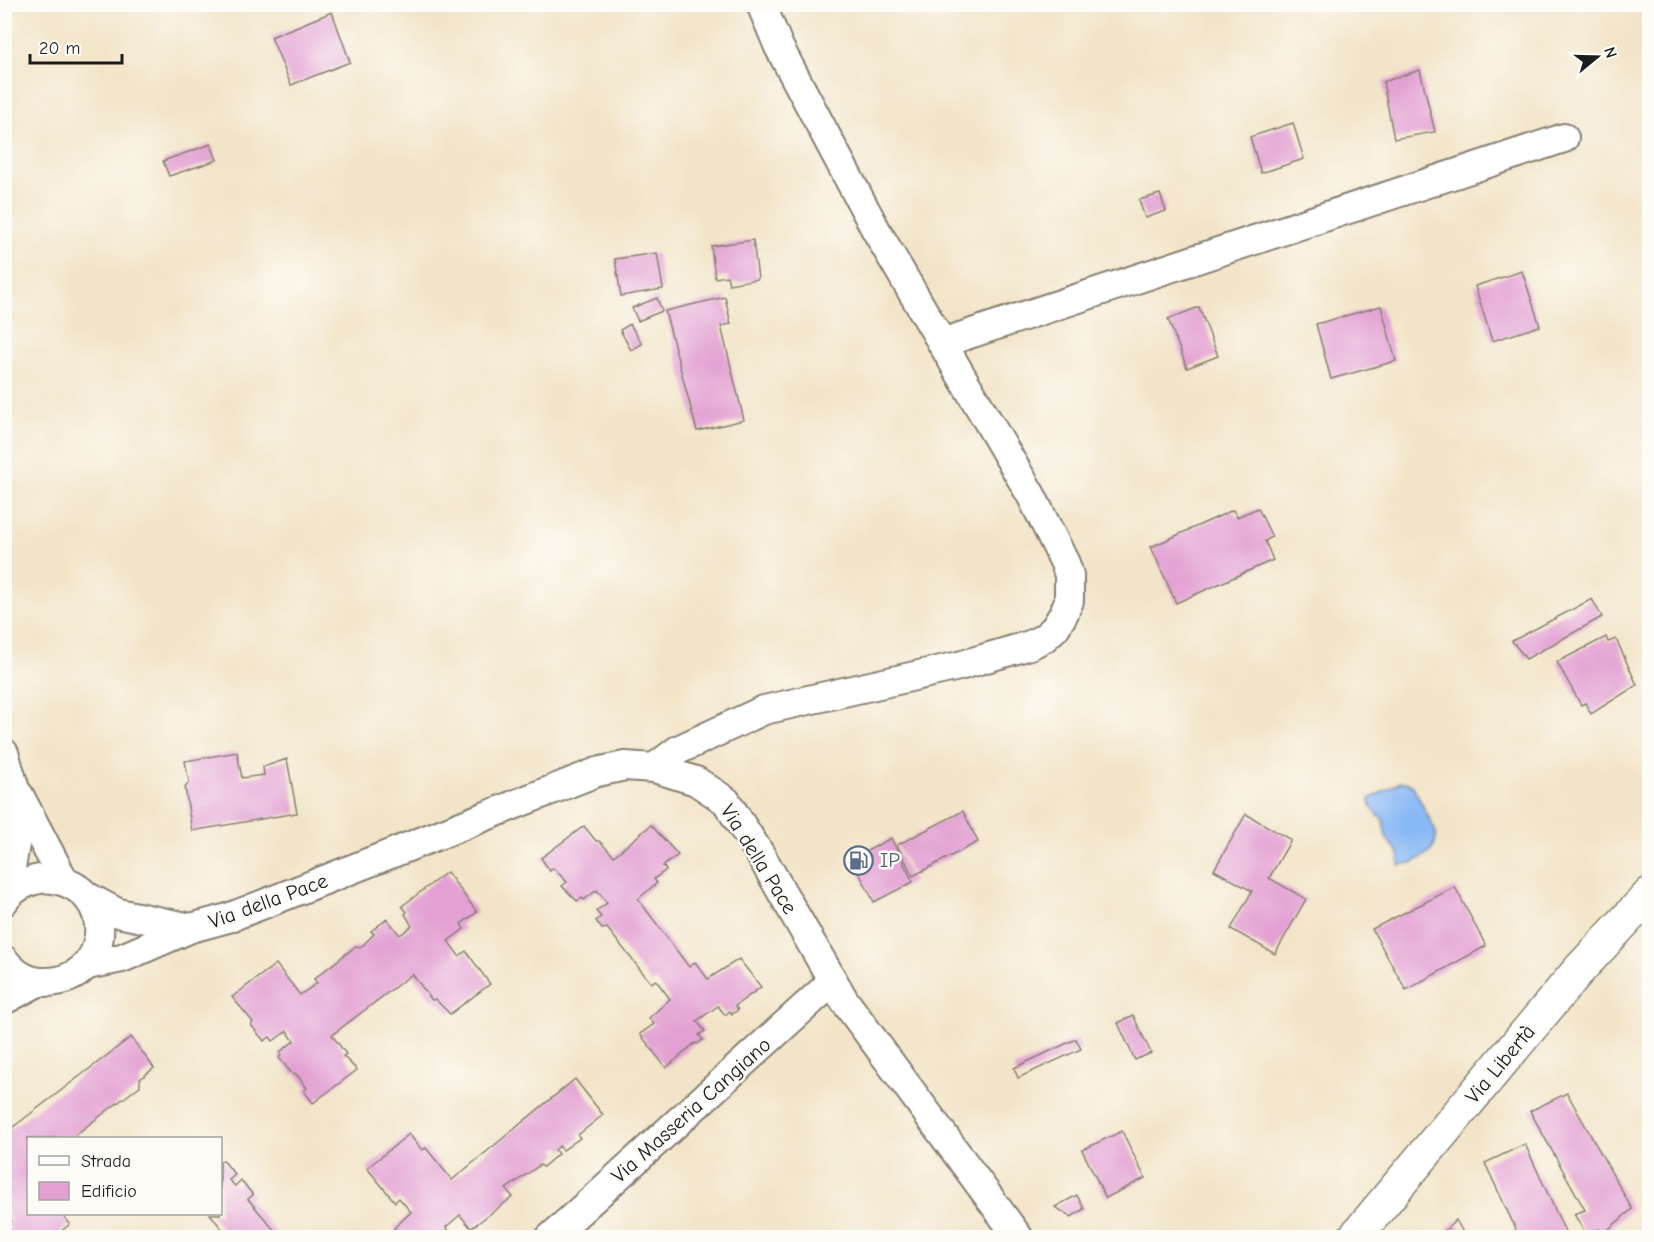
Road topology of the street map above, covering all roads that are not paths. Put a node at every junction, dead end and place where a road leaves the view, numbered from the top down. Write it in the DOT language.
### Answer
graph roads {
  1 [pos="760,4"];
  2 [pos="1564,138"];
  3 [pos="942,343"];
  4 [pos="4,753"];
  5 [pos="654,768"];
  6 [pos="14,786"];
  7 [pos="64,881"];
  8 [pos="1650,894"];
  9 [pos="88,897"];
  10 [pos="5,899"];
  11 [pos="191,928"];
  12 [pos="4,960"];
  13 [pos="87,965"];
  14 [pos="38,982"];
  15 [pos="832,982"];
  16 [pos="4,1000"];
  17 [pos="550,1238"];
  18 [pos="1019,1238"];
  19 [pos="1354,1238"];
  1 -- 3 [label="street"];
  2 -- 3 [label="street"];
  3 -- 5 [label="street"];
  4 -- 6 [label="street"];
  5 -- 11 [label="street, Via della Pace"];
  5 -- 15 [label="street, Via della Pace"];
  6 -- 7 [label="street, Via della Pace"];
  6 -- 10 [label="street"];
  7 -- 9 [label="street, Via della Pace"];
  7 -- 10 [label="street"];
  8 -- 19 [label="street, Via Libertà"];
  9 -- 11 [label="street, Via della Pace"];
  9 -- 13 [label="street"];
  11 -- 13 [label="street, Via della Pace"];
  12 -- 14 [label="street"];
  13 -- 14 [label="street, Via della Pace"];
  14 -- 16 [label="street, Via della Pace"];
  15 -- 17 [label="street, Via Masseria Cangiano"];
  15 -- 18 [label="street, Via della Pace"];
}
